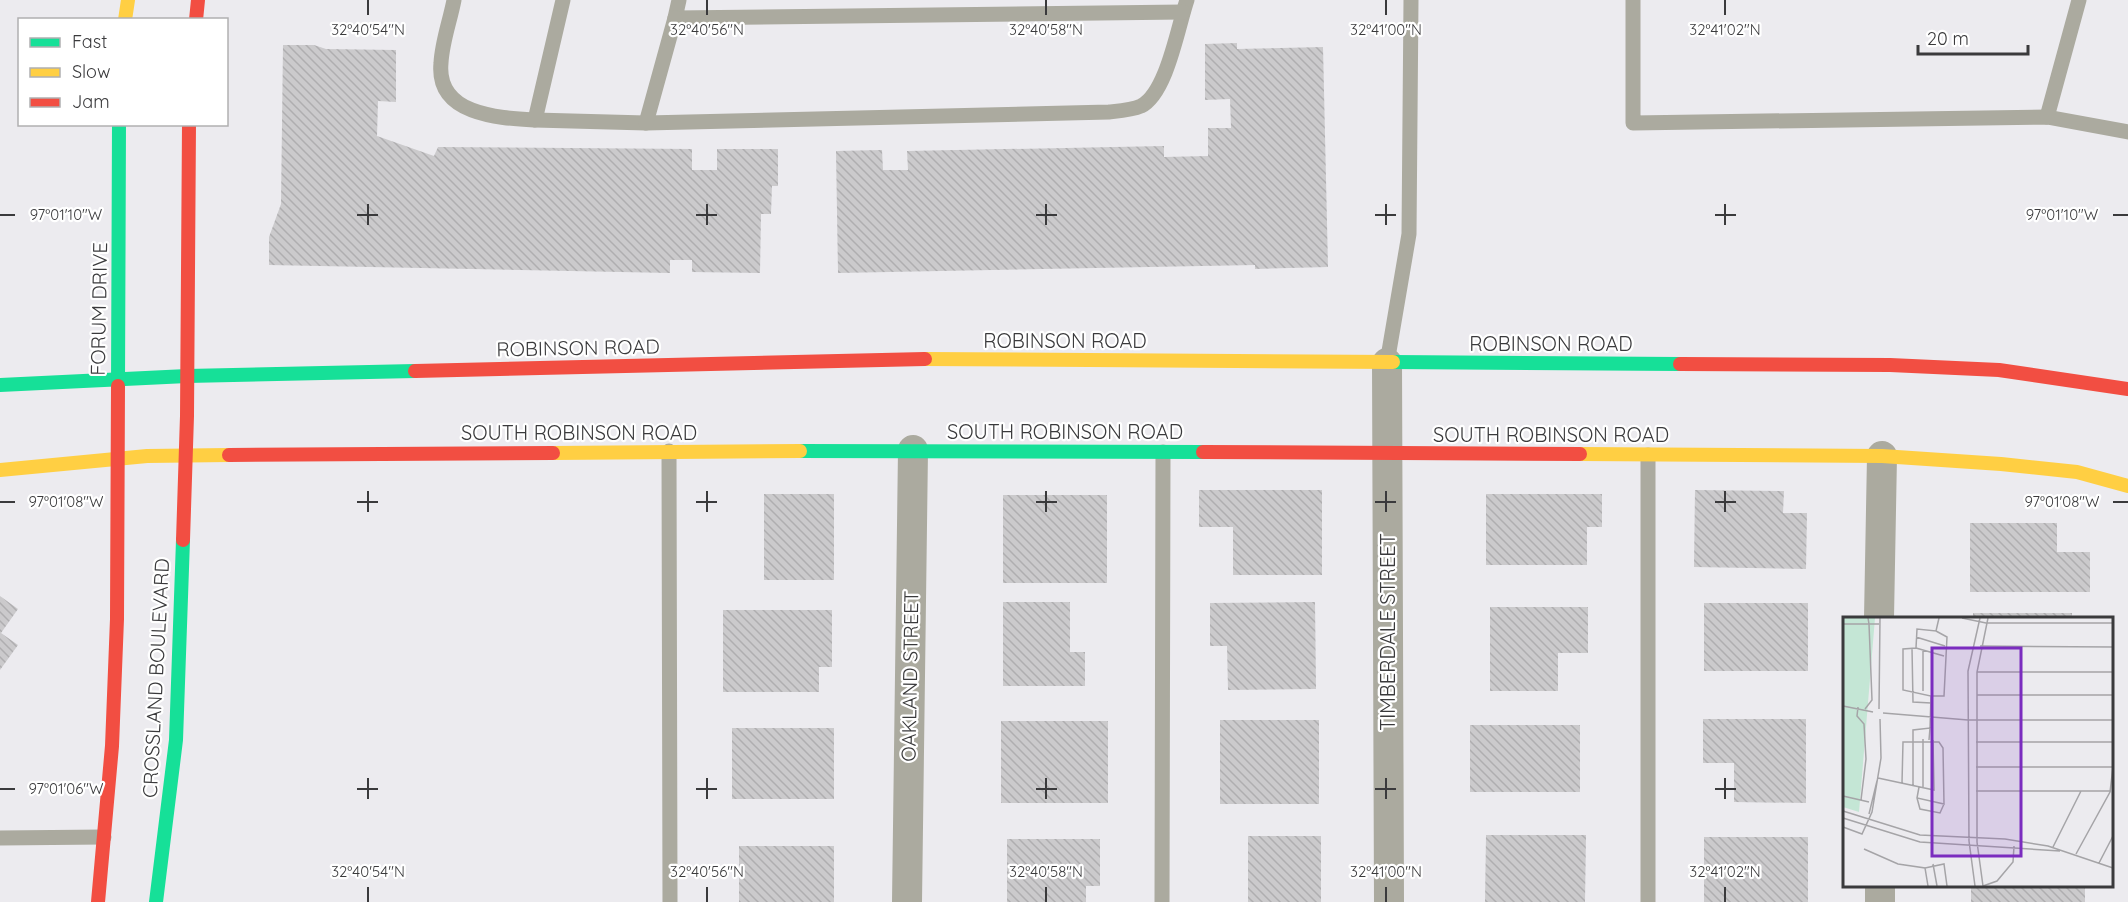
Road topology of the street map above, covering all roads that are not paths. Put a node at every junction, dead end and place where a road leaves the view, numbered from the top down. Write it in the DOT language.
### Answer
graph roads {
  1 [pos="128,0"];
  2 [pos="198,0"];
  3 [pos="454,0"];
  4 [pos="563,0"];
  5 [pos="679,0"];
  6 [pos="1411,0"];
  7 [pos="1633,0"];
  8 [pos="2079,0"];
  9 [pos="1185,6"];
  10 [pos="126,18"];
  11 [pos="196,18"];
  12 [pos="675,18"];
  13 [pos="2047,117"];
  14 [pos="535,120"];
  15 [pos="646,123"];
  16 [pos="119,126"];
  17 [pos="189,126"];
  18 [pos="2128,132"];
  19 [pos="1387,363"];
  20 [pos="187,376"];
  21 [pos="118,379"];
  22 [pos="0,385"];
  23 [pos="2128,389"];
  24 [pos="913,450"];
  25 [pos="669,451"];
  26 [pos="1163,452"];
  27 [pos="1387,453"];
  28 [pos="186,455"];
  29 [pos="1648,455"];
  30 [pos="1882,456"];
  31 [pos="117,459"];
  32 [pos="0,470"];
  33 [pos="2128,486"];
  34 [pos="1879,617"];
  35 [pos="104,837"];
  36 [pos="0,838"];
  37 [pos="98,902"];
  38 [pos="156,902"];
  39 [pos="670,902"];
  40 [pos="907,902"];
  41 [pos="1162,902"];
  42 [pos="1389,902"];
  43 [pos="1648,902"];
  1 -- 10 [label="street"];
  2 -- 11 [label="street"];
  3 -- 14 [label="lane"];
  4 -- 14 [label="lane"];
  5 -- 12 [label="lane"];
  6 -- 19 [label="lane"];
  7 -- 13 [label="lane"];
  8 -- 13 [label="lane"];
  9 -- 12 [label="lane"];
  9 -- 15 [label="lane"];
  12 -- 15 [label="lane"];
  13 -- 18 [label="lane"];
  14 -- 15 [label="lane"];
  16 -- 21 [label="street, FORUM DRIVE"];
  17 -- 20 [label="street"];
  19 -- 20 [label="street, ROBINSON ROAD"];
  19 -- 23 [label="street, ROBINSON ROAD"];
  19 -- 27 [label="street, TIMBERDALE STREET"];
  20 -- 21 [label="street, ROBINSON ROAD"];
  20 -- 28 [label="street"];
  21 -- 22 [label="street, ROBINSON ROAD"];
  21 -- 31 [label="street, FORUM DRIVE"];
  24 -- 25 [label="street, SOUTH ROBINSON ROAD"];
  24 -- 26 [label="street, SOUTH ROBINSON ROAD"];
  24 -- 40 [label="street, OAKLAND STREET"];
  25 -- 28 [label="street, SOUTH ROBINSON ROAD"];
  25 -- 39 [label="lane"];
  26 -- 27 [label="street, SOUTH ROBINSON ROAD"];
  26 -- 41 [label="lane"];
  27 -- 29 [label="street, SOUTH ROBINSON ROAD"];
  27 -- 42 [label="street, TIMBERDALE STREET"];
  28 -- 31 [label="street, SOUTH ROBINSON ROAD"];
  28 -- 38 [label="street, CROSSLAND BOULEVARD"];
  29 -- 30 [label="street, SOUTH ROBINSON ROAD"];
  29 -- 43 [label="lane"];
  30 -- 33 [label="street, SOUTH ROBINSON ROAD"];
  30 -- 34 [label="street"];
  31 -- 32 [label="street, SOUTH ROBINSON ROAD"];
  31 -- 35 [label="street, CROSSLAND BOULEVARD"];
  35 -- 36 [label="lane"];
  35 -- 37 [label="street, CROSSLAND BOULEVARD"];
}
